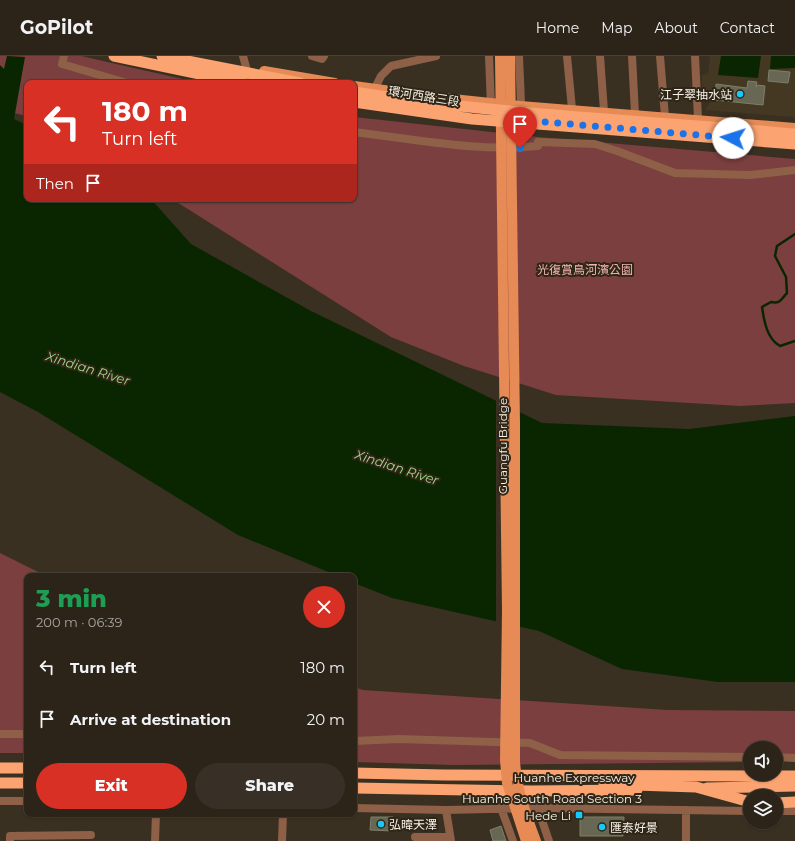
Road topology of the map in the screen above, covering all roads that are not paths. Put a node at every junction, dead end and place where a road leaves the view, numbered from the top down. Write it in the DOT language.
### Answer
graph roads {
  1 [pos="114,56"];
  2 [pos="136,56"];
  3 [pos="162,56"];
  4 [pos="190,56"];
  5 [pos="243,56"];
  6 [pos="312,56"];
  7 [pos="436,56"];
  8 [pos="489,56"];
  9 [pos="500,56"];
  10 [pos="510,56"];
  11 [pos="519,56"];
  12 [pos="567,56"];
  13 [pos="600,56"];
  14 [pos="632,56"];
  15 [pos="660,56"];
  16 [pos="695,56"];
  17 [pos="323,58"];
  18 [pos="63,60"];
  19 [pos="246,67"];
  20 [pos="119,80"];
  21 [pos="229,80"];
  22 [pos="248,80"];
  23 [pos="285,80"];
  24 [pos="318,80"];
  25 [pos="357,87"];
  26 [pos="374,90"];
  27 [pos="357,92"];
  28 [pos="357,98"];
  29 [pos="357,102"];
  30 [pos="491,102"];
  31 [pos="520,106"];
  32 [pos="572,109"];
  33 [pos="604,112"];
  34 [pos="635,114"];
  35 [pos="665,116"];
  36 [pos="491,118"];
  37 [pos="698,119"];
  38 [pos="523,120"];
  39 [pos="795,128"];
  40 [pos="507,129"];
  41 [pos="357,132"];
  42 [pos="795,134"];
  43 [pos="795,144"];
  44 [pos="520,148"];
  45 [pos="795,170"];
  46 [pos="0,734"];
  47 [pos="24,734"];
  48 [pos="357,741"];
  49 [pos="743,757"];
  50 [pos="783,757"];
  51 [pos="795,758"];
  52 [pos="0,768"];
  53 [pos="24,768"];
  54 [pos="357,773"];
  55 [pos="444,775"];
  56 [pos="795,776"];
  57 [pos="0,783"];
  58 [pos="24,783"];
  59 [pos="507,785"];
  60 [pos="795,786"];
  61 [pos="357,788"];
  62 [pos="532,791"];
  63 [pos="743,800"];
  64 [pos="0,801"];
  65 [pos="24,801"];
  66 [pos="795,802"];
  67 [pos="783,803"];
  68 [pos="357,808"];
  69 [pos="501,808"];
  70 [pos="538,808"];
  71 [pos="446,810"];
  72 [pos="686,810"];
  73 [pos="743,811"];
  74 [pos="783,811"];
  75 [pos="795,811"];
  76 [pos="156,817"];
  77 [pos="283,817"];
  78 [pos="91,835"];
  79 [pos="415,837"];
  80 [pos="450,839"];
  81 [pos="10,841"];
  82 [pos="155,841"];
  83 [pos="282,841"];
  84 [pos="513,841"];
  85 [pos="526,841"];
  86 [pos="536,841"];
  87 [pos="549,841"];
  88 [pos="686,841"];
  1 -- 21 [label="highway"];
  2 -- 22 [label="main road"];
  3 -- 23 [label="highway"];
  4 -- 19 [label="main road"];
  5 -- 19 [label="street"];
  6 -- 17 [label="street"];
  7 -- 26 [label="street"];
  8 -- 30 [label="street"];
  9 -- 40 [label="main road, bridge"];
  10 -- 40 [label="main road, bridge"];
  11 -- 31 [label="street"];
  12 -- 32 [label="street"];
  13 -- 33 [label="street"];
  14 -- 34 [label="street"];
  15 -- 35 [label="street"];
  16 -- 37 [label="street"];
  18 -- 20 [label="street"];
  19 -- 24 [label="main road"];
  25 -- 26 [label="main road, 環河西路三段"];
  26 -- 30 [label="main road, 環河西路三段"];
  27 -- 42 [label="highway, bridge"];
  28 -- 36 [label="main road, 環河西路三段"];
  29 -- 43 [label="highway, bridge"];
  30 -- 31 [label="main road, 環河西路三段"];
  30 -- 36 [label="street"];
  31 -- 32 [label="main road, 環河西路三段"];
  31 -- 38 [label="street"];
  32 -- 33 [label="main road, 環河西路三段"];
  33 -- 34 [label="main road, 環河西路三段"];
  34 -- 35 [label="main road, 環河西路三段"];
  35 -- 37 [label="main road, 環河西路三段"];
  36 -- 38 [label="street"];
  37 -- 39 [label="main road, 環河西路三段"];
  38 -- 43 [label="main road"];
  38 -- 44 [label="street"];
  40 -- 59 [label="main road, Guangfu Bridge, bridge"];
  41 -- 44 [label="street"];
  44 -- 45 [label="street"];
  46 -- 47 [label="street"];
  48 -- 49 [label="street"];
  50 -- 51 [label="street"];
  52 -- 53 [label="highway"];
  54 -- 55 [label="highway, Huanhe Expressway"];
  55 -- 56 [label="highway, Huanhe Expressway"];
  55 -- 63 [label="highway, bridge"];
  57 -- 58 [label="highway"];
  59 -- 61 [label="highway, Huanhe Expressway"];
  59 -- 62 [label="highway, Huanhe Expressway"];
  59 -- 69 [label="street"];
  59 -- 85 [label="main road, bridge"];
  59 -- 86 [label="main road, bridge"];
  60 -- 62 [label="highway, Huanhe Expressway"];
  62 -- 70 [label="street"];
  64 -- 65 [label="street"];
  66 -- 67 [label="highway"];
  68 -- 71 [label="street, Huanhe South Road Section 3"];
  69 -- 70 [label="street, Huanhe South Road Section 3"];
  69 -- 71 [label="street, Huanhe South Road Section 3"];
  69 -- 84 [label="street"];
  70 -- 72 [label="street, Huanhe South Road Section 3"];
  70 -- 87 [label="street"];
  71 -- 80 [label="street"];
  72 -- 73 [label="street, Huanhe South Road Section 3"];
  72 -- 88 [label="street"];
  74 -- 75 [label="street"];
  76 -- 82 [label="street"];
  77 -- 83 [label="street"];
  78 -- 81 [label="street"];
  79 -- 80 [label="street"];
}
